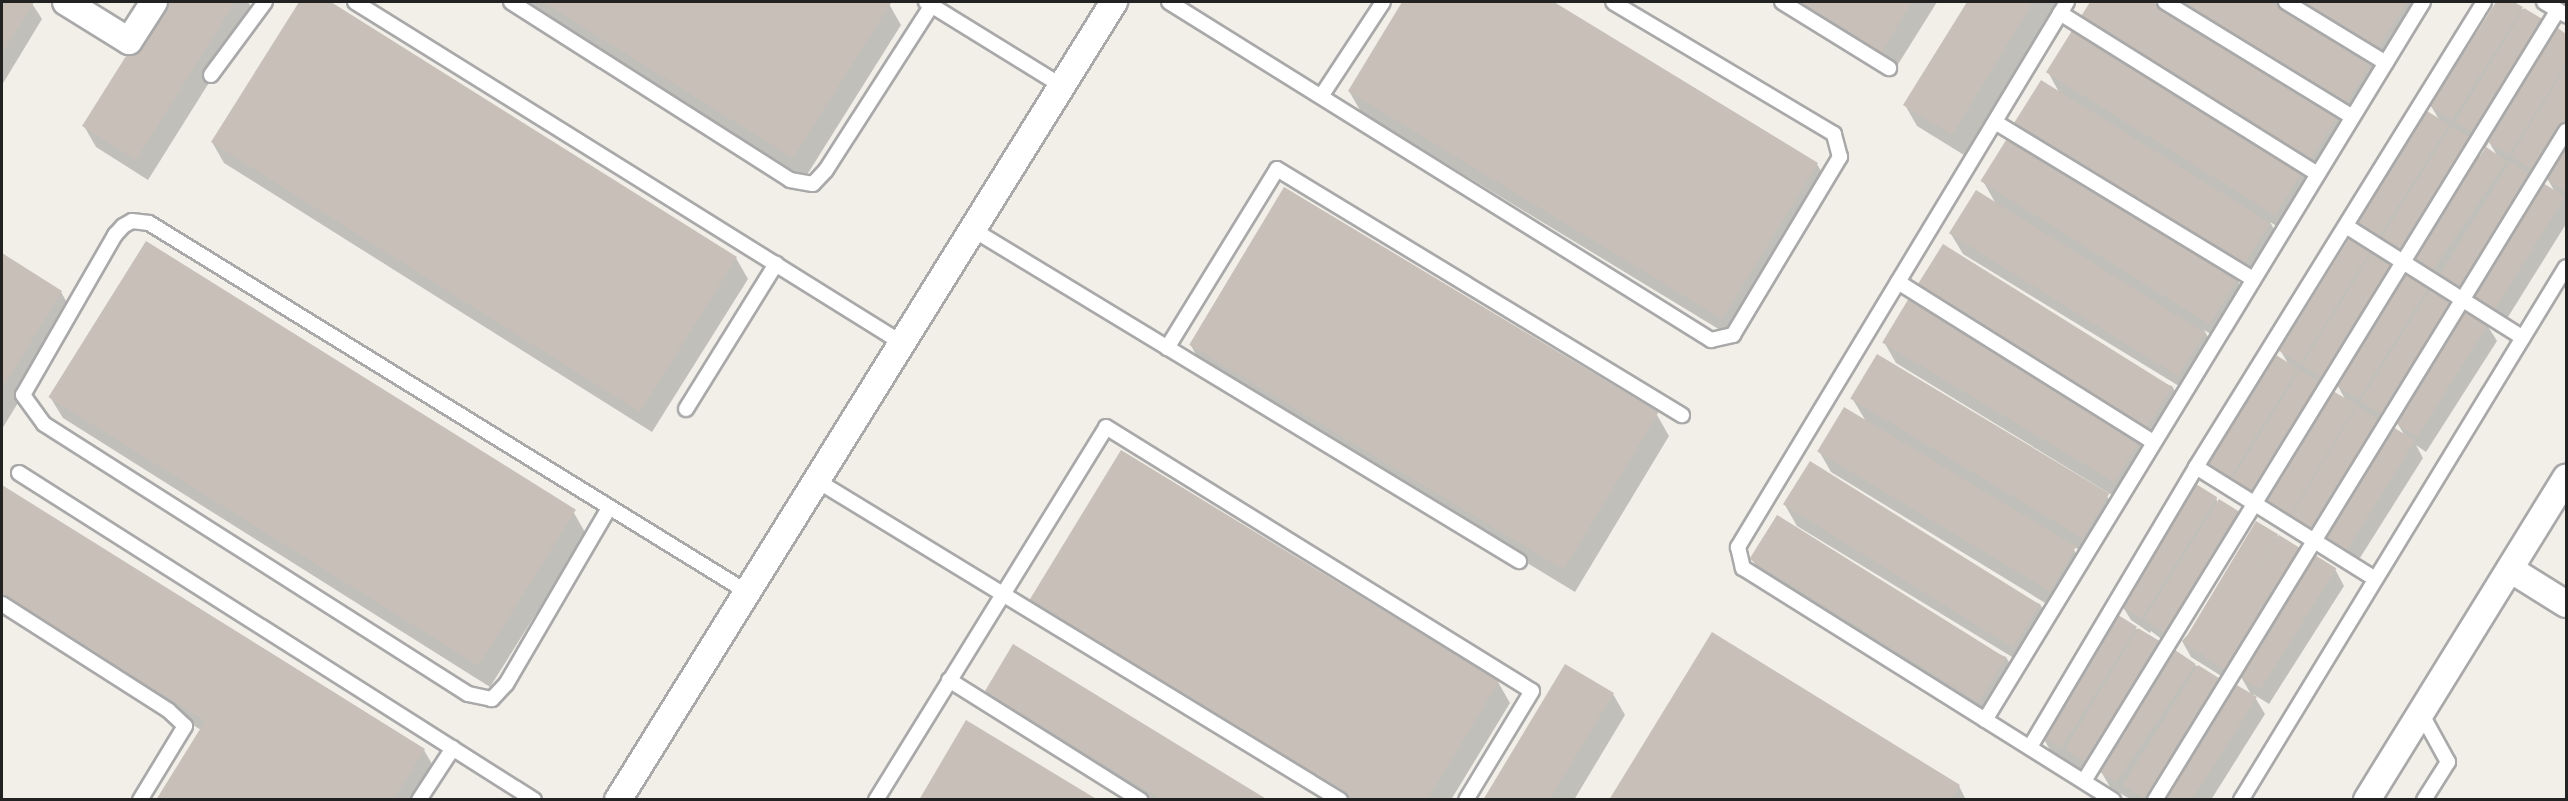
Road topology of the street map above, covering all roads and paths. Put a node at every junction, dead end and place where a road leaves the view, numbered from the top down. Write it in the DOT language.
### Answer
graph roads {
  1 [pos="66,2"];
  2 [pos="154,2"];
  3 [pos="265,2"];
  4 [pos="355,2"];
  5 [pos="511,2"];
  6 [pos="1114,2"];
  7 [pos="1168,2"];
  8 [pos="1383,2"];
  9 [pos="1613,2"];
  10 [pos="1782,2"];
  11 [pos="2165,2"];
  12 [pos="2286,2"];
  13 [pos="2423,2"];
  14 [pos="2484,2"];
  15 [pos="2544,2"];
  16 [pos="929,3"];
  17 [pos="2064,7"];
  18 [pos="2562,13"];
  19 [pos="2386,63"];
  20 [pos="1889,68"];
  21 [pos="211,75"];
  22 [pos="1062,86"];
  23 [pos="1322,95"];
  24 [pos="2353,117"];
  25 [pos="1995,122"];
  26 [pos="2566,131"];
  27 [pos="2318,174"];
  28 [pos="2346,226"];
  29 [pos="972,229"];
  30 [pos="2402,262"];
  31 [pos="776,264"];
  32 [pos="2566,267"];
  33 [pos="2253,279"];
  34 [pos="1898,282"];
  35 [pos="2463,300"];
  36 [pos="2523,338"];
  37 [pos="902,343"];
  38 [pos="1167,348"];
  39 [pos="686,409"];
  40 [pos="1682,415"];
  41 [pos="2153,442"];
  42 [pos="2196,467"];
  43 [pos="19,473"];
  44 [pos="2566,478"];
  45 [pos="816,480"];
  46 [pos="2253,503"];
  47 [pos="609,508"];
  48 [pos="2315,541"];
  49 [pos="1519,561"];
  50 [pos="2510,569"];
  51 [pos="2376,579"];
  52 [pos="747,592"];
  53 [pos="1002,594"];
  54 [pos="2,604"];
  55 [pos="2566,604"];
  56 [pos="950,680"];
  57 [pos="2421,714"];
  58 [pos="1985,720"];
  59 [pos="2030,747"];
  60 [pos="453,748"];
  61 [pos="2084,781"];
  62 [pos="140,800"];
  63 [pos="419,800"];
  64 [pos="534,800"];
  65 [pos="618,800"];
  66 [pos="876,800"];
  67 [pos="1140,800"];
  68 [pos="1340,800"];
  69 [pos="1466,800"];
  70 [pos="2113,800"];
  71 [pos="2155,800"];
  72 [pos="2241,800"];
  73 [pos="2367,800"];
  74 [pos="2424,800"];
  1 -- 2 [label="street"];
  3 -- 21 [label="lane"];
  4 -- 31 [label="lane"];
  5 -- 16 [label="lane"];
  6 -- 22 [label="street"];
  7 -- 23 [label="lane"];
  8 -- 23 [label="lane"];
  9 -- 23 [label="lane"];
  10 -- 20 [label="lane"];
  11 -- 24 [label="lane"];
  12 -- 19 [label="lane"];
  13 -- 19 [label="lane"];
  14 -- 28 [label="lane"];
  15 -- 18 [label="lane"];
  16 -- 22 [label="lane"];
  17 -- 25 [label="lane"];
  17 -- 27 [label="lane"];
  18 -- 30 [label="lane"];
  19 -- 24 [label="lane"];
  22 -- 29 [label="street"];
  24 -- 27 [label="lane"];
  25 -- 33 [label="lane"];
  25 -- 34 [label="lane"];
  26 -- 35 [label="lane"];
  27 -- 33 [label="lane"];
  28 -- 30 [label="lane"];
  28 -- 42 [label="lane"];
  29 -- 37 [label="street"];
  29 -- 38 [label="lane"];
  30 -- 35 [label="lane"];
  30 -- 46 [label="lane"];
  31 -- 37 [label="lane"];
  31 -- 39 [label="lane"];
  32 -- 36 [label="lane"];
  33 -- 41 [label="lane"];
  34 -- 41 [label="lane"];
  34 -- 58 [label="lane"];
  35 -- 36 [label="lane"];
  35 -- 48 [label="lane"];
  36 -- 51 [label="lane"];
  37 -- 45 [label="street"];
  38 -- 40 [label="lane"];
  38 -- 49 [label="lane"];
  41 -- 58 [label="lane"];
  42 -- 46 [label="lane"];
  42 -- 59 [label="lane"];
  43 -- 60 [label="lane"];
  44 -- 50 [label="street"];
  45 -- 52 [label="street"];
  45 -- 53 [label="lane"];
  46 -- 48 [label="lane"];
  46 -- 61 [label="lane"];
  47 -- 47 [label="lane"];
  47 -- 52 [label="lane"];
  48 -- 51 [label="lane"];
  48 -- 71 [label="lane"];
  50 -- 55 [label="street"];
  50 -- 57 [label="street"];
  51 -- 72 [label="lane"];
  52 -- 65 [label="street"];
  53 -- 56 [label="lane"];
  53 -- 68 [label="lane"];
  53 -- 69 [label="lane"];
  54 -- 62 [label="lane"];
  56 -- 66 [label="lane"];
  56 -- 67 [label="lane"];
  57 -- 73 [label="street"];
  57 -- 74 [label="lane"];
  58 -- 59 [label="lane"];
  59 -- 61 [label="lane"];
  60 -- 63 [label="lane"];
  60 -- 64 [label="lane"];
  61 -- 70 [label="lane"];
}
